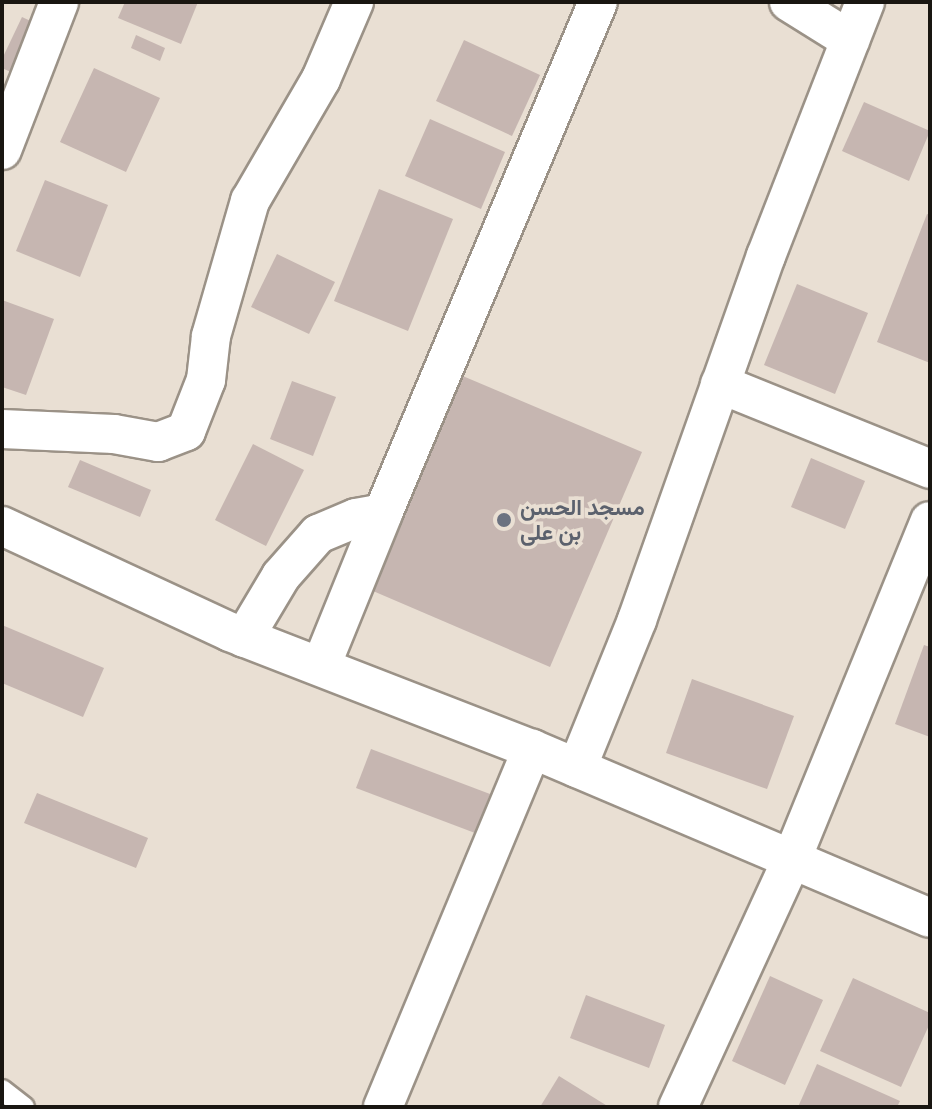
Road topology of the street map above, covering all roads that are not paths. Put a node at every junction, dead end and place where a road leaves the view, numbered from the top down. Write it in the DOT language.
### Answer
graph roads {
  1 [pos="59,2"];
  2 [pos="354,2"];
  3 [pos="789,2"];
  4 [pos="865,2"];
  5 [pos="586,5"];
  6 [pos="850,40"];
  7 [pos="2,150"];
  8 [pos="720,384"];
  9 [pos="2,429"];
  10 [pos="930,469"];
  11 [pos="383,513"];
  12 [pos="930,521"];
  13 [pos="2,526"];
  14 [pos="244,638"];
  15 [pos="321,666"];
  16 [pos="532,749"];
  17 [pos="577,768"];
  18 [pos="791,861"];
  19 [pos="930,918"];
  20 [pos="2,1090"];
  21 [pos="24,1107"];
  22 [pos="383,1107"];
  23 [pos="678,1107"];
  1 -- 7 [label="street"];
  2 -- 9 [label="street"];
  3 -- 6 [label="street"];
  4 -- 6 [label="street"];
  5 -- 11 [label="street"];
  6 -- 8 [label="street"];
  8 -- 10 [label="street"];
  8 -- 17 [label="street"];
  11 -- 14 [label="street"];
  11 -- 15 [label="street"];
  12 -- 18 [label="street"];
  13 -- 14 [label="street"];
  14 -- 15 [label="street"];
  15 -- 16 [label="street"];
  16 -- 17 [label="street"];
  16 -- 22 [label="street"];
  17 -- 18 [label="street"];
  18 -- 19 [label="street"];
  18 -- 23 [label="street"];
  20 -- 21 [label="lane"];
}
